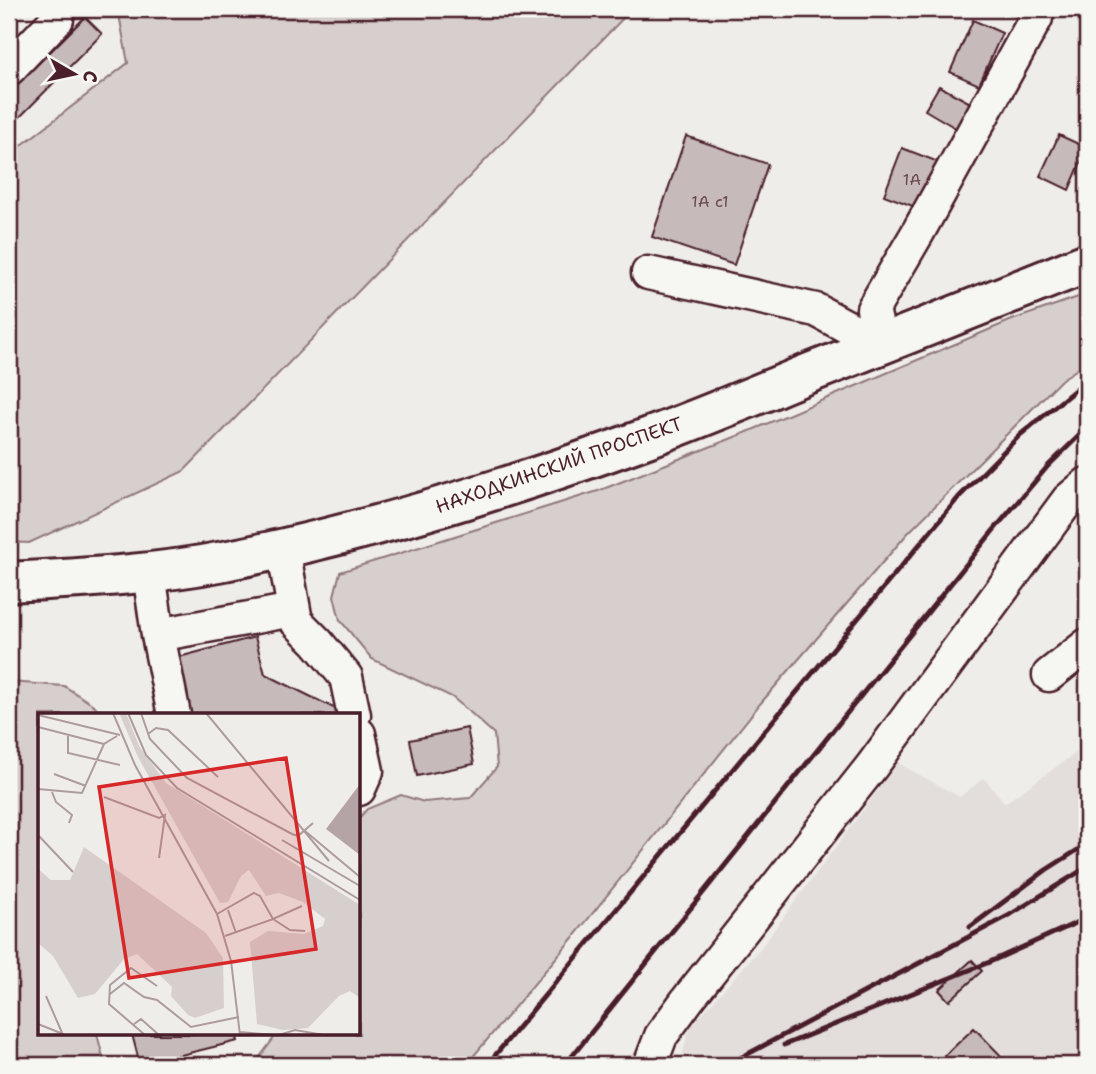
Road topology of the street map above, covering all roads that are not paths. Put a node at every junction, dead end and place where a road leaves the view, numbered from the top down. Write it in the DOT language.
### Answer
graph roads {
  1 [pos="56,9"];
  2 [pos="1035,18"];
  3 [pos="9,69"];
  4 [pos="1087,263"];
  5 [pos="648,273"];
  6 [pos="881,345"];
  7 [pos="1087,484"];
  8 [pos="284,548"];
  9 [pos="149,573"];
  10 [pos="9,582"];
  11 [pos="293,610"];
  12 [pos="158,635"];
  13 [pos="1087,645"];
  14 [pos="1049,675"];
  15 [pos="174,713"];
  16 [pos="355,713"];
  17 [pos="360,739"];
  18 [pos="360,787"];
  19 [pos="650,1065"];
  1 -- 3 [label="street"];
  2 -- 6 [label="street"];
  4 -- 6 [label="main road, НАХОДКИНСКИЙ ПРОСПЕКТ"];
  5 -- 6 [label="street"];
  6 -- 8 [label="main road, НАХОДКИНСКИЙ ПРОСПЕКТ"];
  7 -- 19 [label="street"];
  8 -- 9 [label="main road, НАХОДКИНСКИЙ ПРОСПЕКТ"];
  8 -- 11 [label="street"];
  9 -- 10 [label="main road, НАХОДКИНСКИЙ ПРОСПЕКТ"];
  9 -- 12 [label="street"];
  11 -- 12 [label="street"];
  11 -- 16 [label="street"];
  12 -- 15 [label="street"];
  13 -- 14 [label="street"];
  17 -- 18 [label="street"];
}
